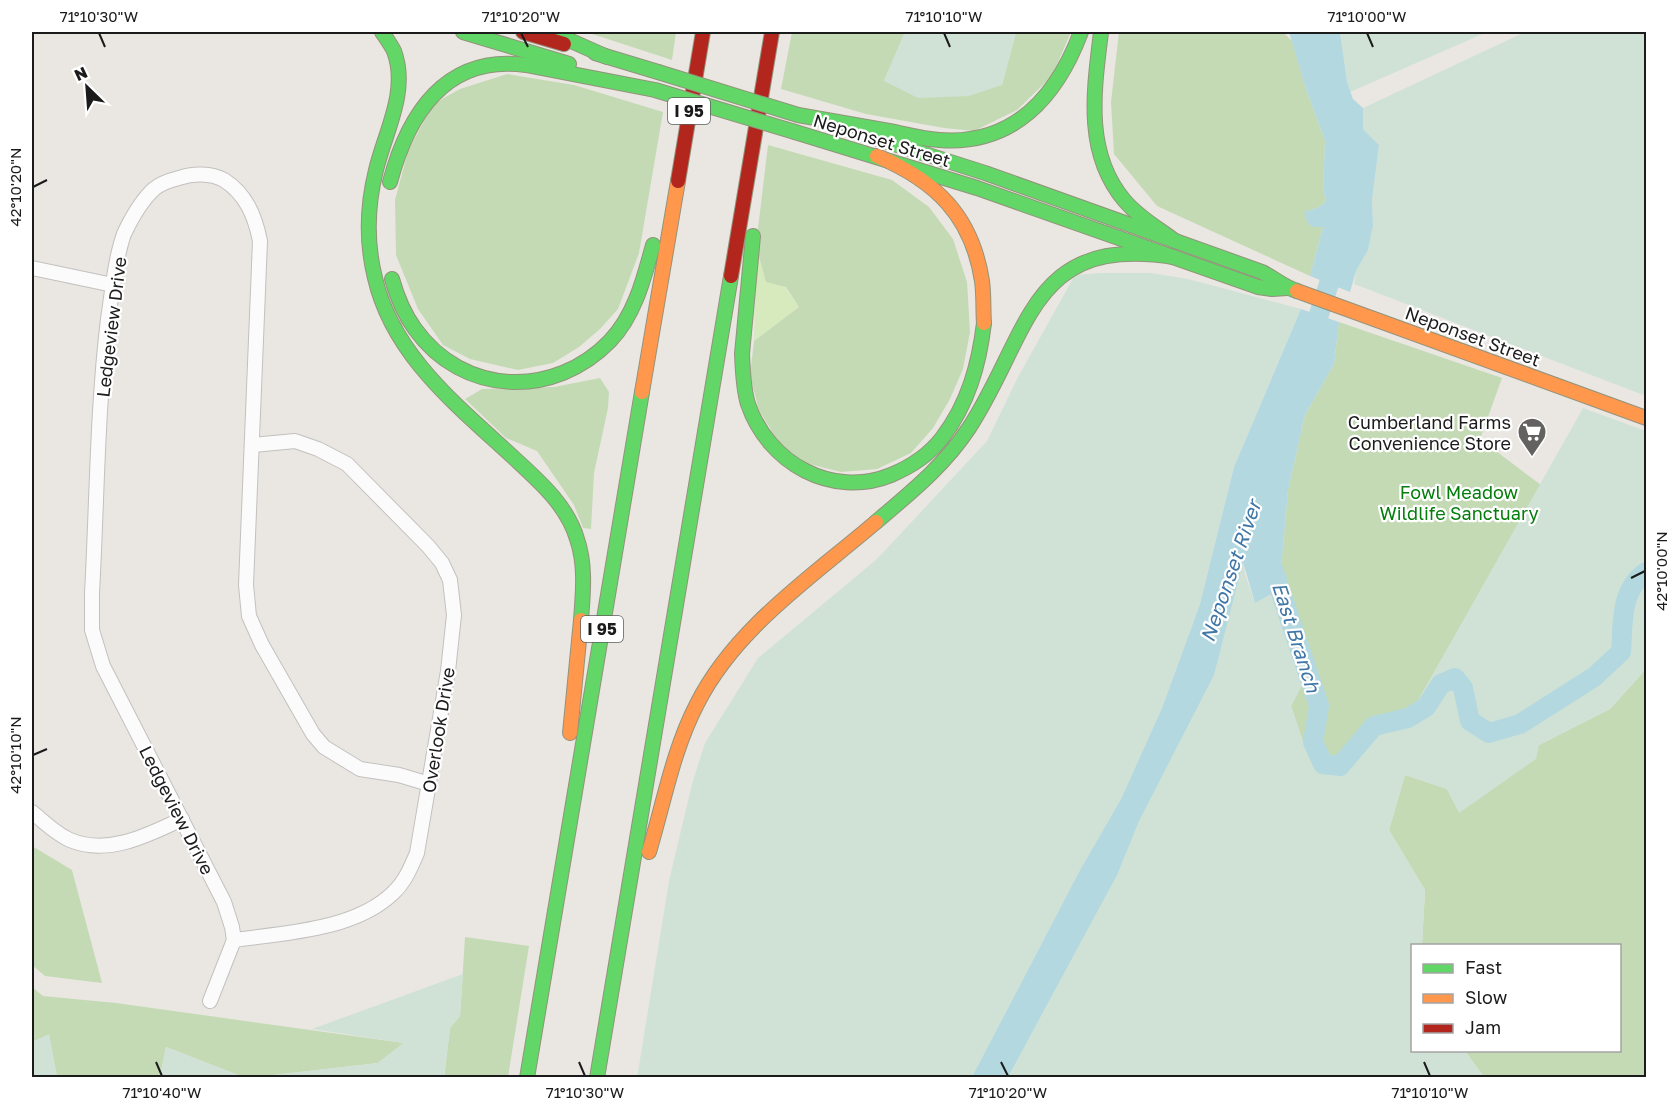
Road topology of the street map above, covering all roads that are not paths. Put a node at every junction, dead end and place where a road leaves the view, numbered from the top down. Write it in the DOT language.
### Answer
graph roads {
  1 [pos="382,32"];
  2 [pos="463,32"];
  3 [pos="523,32"];
  4 [pos="551,32"];
  5 [pos="772,32"];
  6 [pos="1081,32"];
  7 [pos="1101,32"];
  8 [pos="702,34"];
  9 [pos="607,57"];
  10 [pos="655,90"];
  11 [pos="798,115"];
  12 [pos="756,128"];
  13 [pos="878,156"];
  14 [pos="678,181"];
  15 [pos="387,198"];
  16 [pos="1174,241"];
  17 [pos="1174,257"];
  18 [pos="389,263"];
  19 [pos="32,268"];
  20 [pos="113,285"];
  21 [pos="1287,288"];
  22 [pos="1647,418"];
  23 [pos="253,445"];
  24 [pos="429,784"];
  25 [pos="32,812"];
  26 [pos="182,819"];
  27 [pos="565,852"];
  28 [pos="234,940"];
  29 [pos="618,952"];
  30 [pos="210,1001"];
  31 [pos="527,1077"];
  32 [pos="597,1077"];
  1 -- 27 [label="main road"];
  2 -- 10 [label="main road, Neponset Street"];
  3 -- 9 [label="main road, Neponset Street"];
  4 -- 9 [label="main road"];
  5 -- 12 [label="main road"];
  6 -- 11 [label="main road"];
  7 -- 16 [label="main road"];
  8 -- 14 [label="main road, I 95"];
  9 -- 11 [label="main road, Neponset Street, bridge"];
  10 -- 13 [label="main road, Neponset Street, bridge"];
  10 -- 15 [label="main road"];
  11 -- 16 [label="main road, Neponset Street"];
  12 -- 13 [label="main road"];
  12 -- 29 [label="main road"];
  13 -- 17 [label="main road, Neponset Street"];
  14 -- 18 [label="main road"];
  14 -- 27 [label="main road, I 95"];
  16 -- 21 [label="main road, Neponset Street"];
  17 -- 21 [label="main road, Neponset Street"];
  17 -- 29 [label="main road"];
  19 -- 20 [label="street"];
  20 -- 23 [label="street, Ledgeview Drive"];
  20 -- 26 [label="street, Ledgeview Drive"];
  21 -- 22 [label="main road, Neponset Street"];
  23 -- 24 [label="street, Ledgeview Drive"];
  23 -- 24 [label="street, Overlook Drive"];
  24 -- 28 [label="street, Overlook Drive"];
  25 -- 26 [label="street"];
  26 -- 28 [label="street, Ledgeview Drive"];
  27 -- 31 [label="main road, I 95"];
  28 -- 30 [label="street"];
  29 -- 32 [label="main road"];
}
